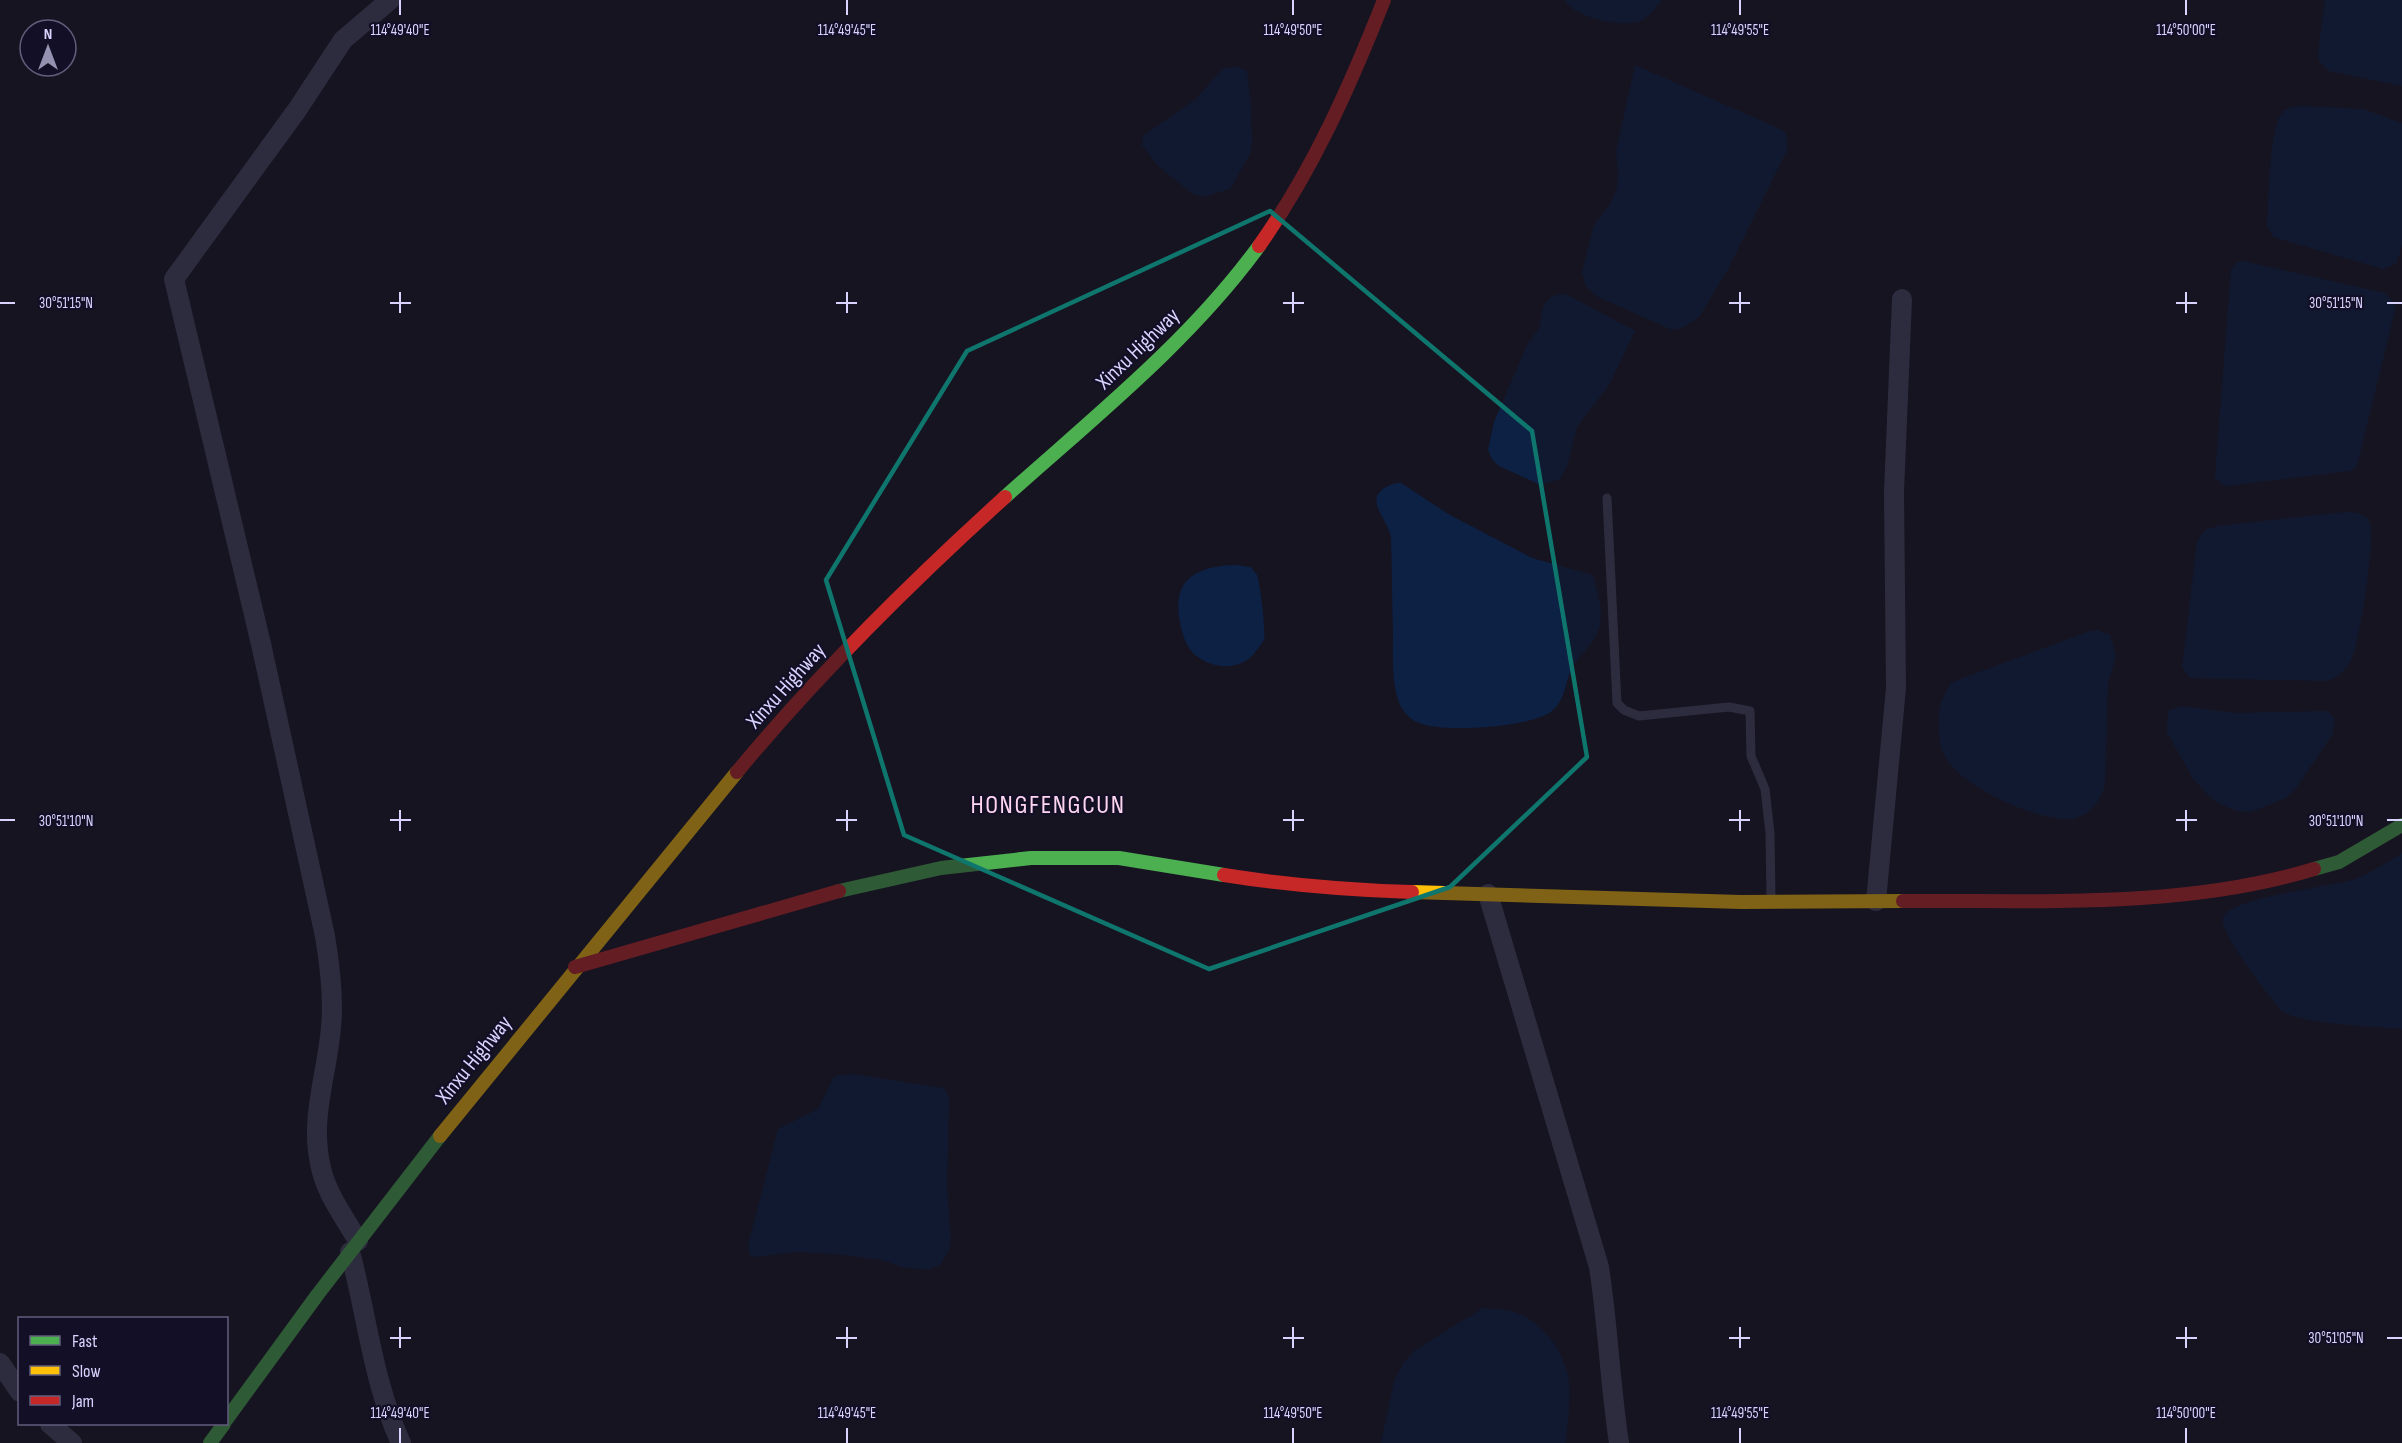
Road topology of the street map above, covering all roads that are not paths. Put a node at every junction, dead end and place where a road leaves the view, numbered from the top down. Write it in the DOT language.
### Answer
graph roads {
  1 [pos="390,0"];
  2 [pos="1384,0"];
  3 [pos="1902,299"];
  4 [pos="1606,498"];
  5 [pos="2402,825"];
  6 [pos="1488,894"];
  7 [pos="1876,901"];
  8 [pos="1771,902"];
  9 [pos="575,968"];
  10 [pos="354,1246"];
  11 [pos="0,1363"];
  12 [pos="18,1389"];
  13 [pos="228,1418"];
  14 [pos="51,1425"];
  15 [pos="223,1425"];
  16 [pos="72,1443"];
  17 [pos="210,1443"];
  18 [pos="401,1443"];
  19 [pos="1619,1443"];
  1 -- 10 [label="street"];
  2 -- 9 [label="street, Xinxu Highway"];
  3 -- 7 [label="street"];
  4 -- 8 [label="lane"];
  5 -- 7 [label="street"];
  6 -- 8 [label="street"];
  6 -- 9 [label="street"];
  6 -- 19 [label="street"];
  7 -- 8 [label="street"];
  9 -- 10 [label="street, Xinxu Highway"];
  10 -- 13 [label="street, Xinxu Highway"];
  10 -- 18 [label="street"];
  11 -- 12 [label="street"];
  14 -- 16 [label="street"];
  15 -- 17 [label="street, Xinxu Highway"];
}
